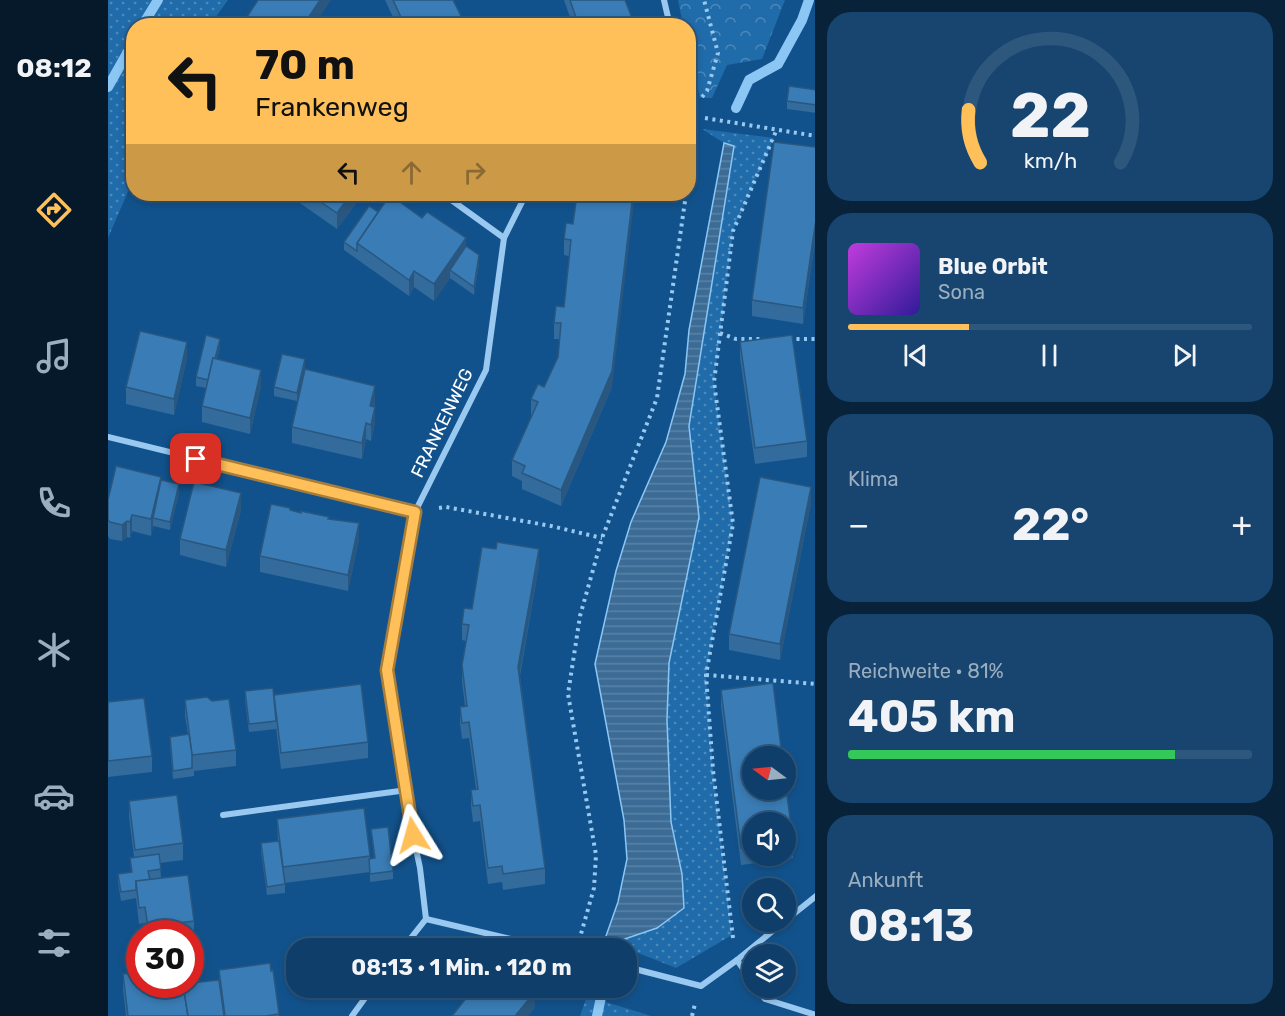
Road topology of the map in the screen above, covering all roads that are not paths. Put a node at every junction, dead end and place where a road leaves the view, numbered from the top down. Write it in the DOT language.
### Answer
graph roads {
  1 [pos="664,0"];
  2 [pos="668,18"];
  3 [pos="452,201"];
  4 [pos="522,201"];
  5 [pos="504,238"];
  6 [pos="108,437"];
  7 [pos="415,512"];
  8 [pos="407,790"];
  9 [pos="223,815"];
  10 [pos="815,897"];
  11 [pos="796,912"];
  12 [pos="426,919"];
  13 [pos="771,932"];
  14 [pos="411,938"];
  15 [pos="507,938"];
  16 [pos="737,960"];
  17 [pos="742,967"];
  18 [pos="637,970"];
  19 [pos="365,998"];
  20 [pos="764,998"];
  21 [pos="815,1015"];
  22 [pos="352,1016"];
  1 -- 2 [label="street"];
  3 -- 5 [label="street"];
  4 -- 5 [label="street, FRANKENWEG"];
  5 -- 7 [label="street, FRANKENWEG"];
  6 -- 7 [label="street"];
  7 -- 8 [label="street, FRANKENWEG"];
  8 -- 9 [label="street"];
  8 -- 12 [label="street, FRANKENWEG"];
  10 -- 11 [label="street"];
  12 -- 14 [label="street"];
  12 -- 15 [label="street"];
  13 -- 16 [label="street"];
  16 -- 17 [label="street"];
  16 -- 18 [label="street"];
  19 -- 22 [label="street"];
  20 -- 21 [label="street"];
}
